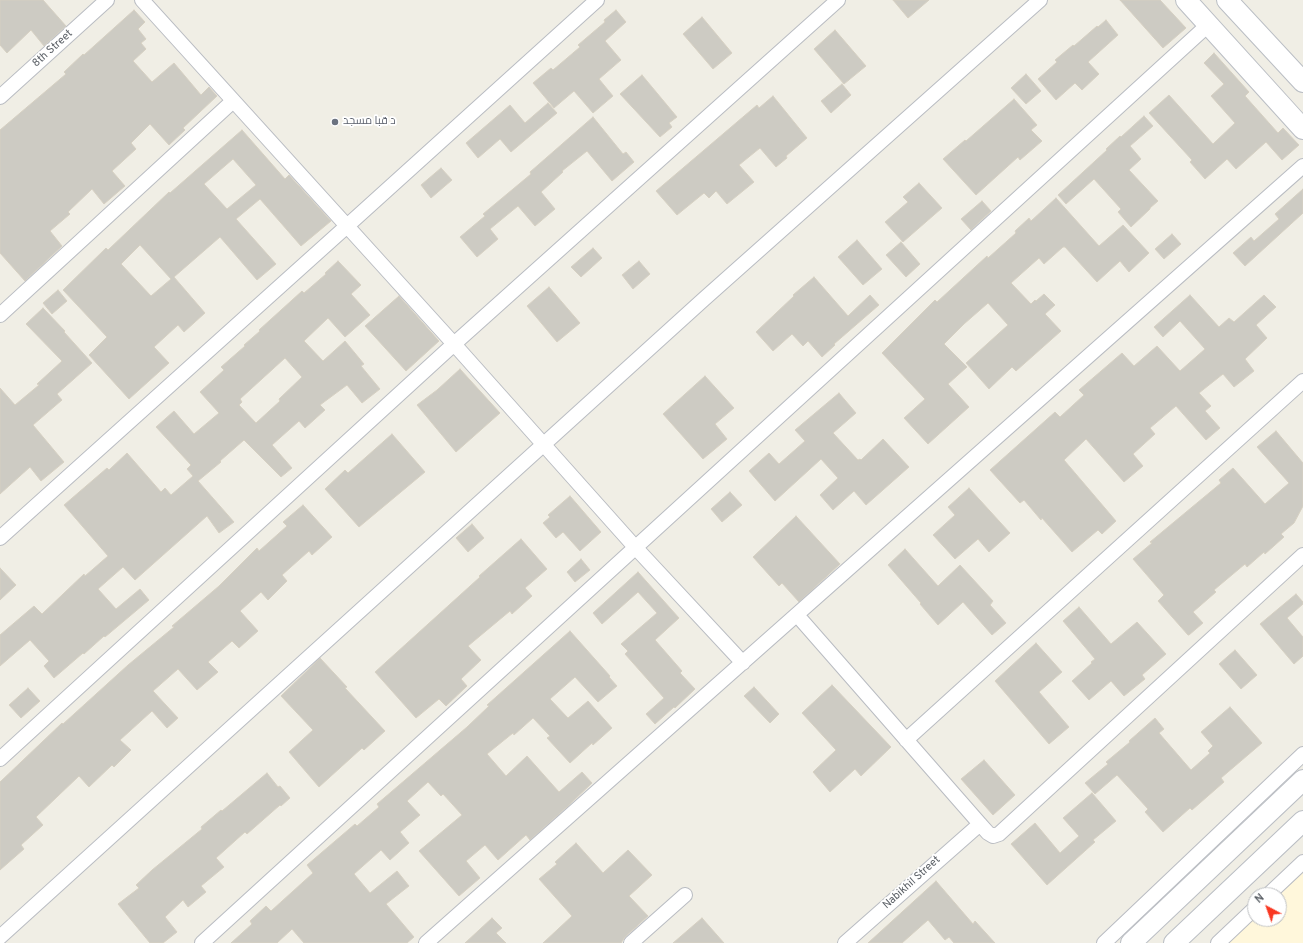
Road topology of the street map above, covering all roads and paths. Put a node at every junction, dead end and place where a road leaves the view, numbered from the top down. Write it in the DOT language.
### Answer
graph roads {
  1 [pos="107,0"];
  2 [pos="142,0"];
  3 [pos="597,0"];
  4 [pos="838,0"];
  5 [pos="1040,0"];
  6 [pos="1186,0"];
  7 [pos="1229,1"];
  8 [pos="1208,25"];
  9 [pos="1303,82"];
  10 [pos="0,97"];
  11 [pos="233,101"];
  12 [pos="1303,129"];
  13 [pos="1303,166"];
  14 [pos="347,226"];
  15 [pos="0,315"];
  16 [pos="454,344"];
  17 [pos="1303,381"];
  18 [pos="543,444"];
  19 [pos="0,538"];
  20 [pos="636,548"];
  21 [pos="1303,555"];
  22 [pos="797,615"];
  23 [pos="743,663"];
  24 [pos="906,740"];
  25 [pos="1303,754"];
  26 [pos="0,759"];
  27 [pos="1303,780"];
  28 [pos="1303,821"];
  29 [pos="980,824"];
  30 [pos="1303,862"];
  31 [pos="1276,887"];
  32 [pos="685,895"];
  33 [pos="1247,916"];
  34 [pos="0,937"];
  35 [pos="202,943"];
  36 [pos="426,943"];
  37 [pos="631,943"];
  38 [pos="845,943"];
  39 [pos="1104,943"];
  40 [pos="1131,943"];
  41 [pos="1174,943"];
  42 [pos="1218,943"];
  1 -- 10 [label="street, 8th Street"];
  2 -- 11 [label="street"];
  3 -- 14 [label="street"];
  4 -- 16 [label="street"];
  5 -- 18 [label="street"];
  6 -- 8 [label="main road"];
  7 -- 9 [label="main road"];
  8 -- 12 [label="main road"];
  8 -- 20 [label="street"];
  11 -- 14 [label="street"];
  11 -- 15 [label="street"];
  13 -- 22 [label="street"];
  14 -- 16 [label="street"];
  14 -- 19 [label="street"];
  16 -- 18 [label="street"];
  16 -- 26 [label="street"];
  17 -- 24 [label="street"];
  18 -- 20 [label="street"];
  18 -- 34 [label="street"];
  20 -- 23 [label="street"];
  20 -- 35 [label="street"];
  21 -- 29 [label="street"];
  22 -- 23 [label="street"];
  22 -- 24 [label="street"];
  23 -- 36 [label="street"];
  24 -- 29 [label="street"];
  25 -- 39 [label="street"];
  27 -- 40 [label="main road"];
  28 -- 41 [label="main road"];
  29 -- 38 [label="street, Nabikhil Street"];
  30 -- 31 [label="street"];
  32 -- 37 [label="street"];
  33 -- 42 [label="street"];
}
